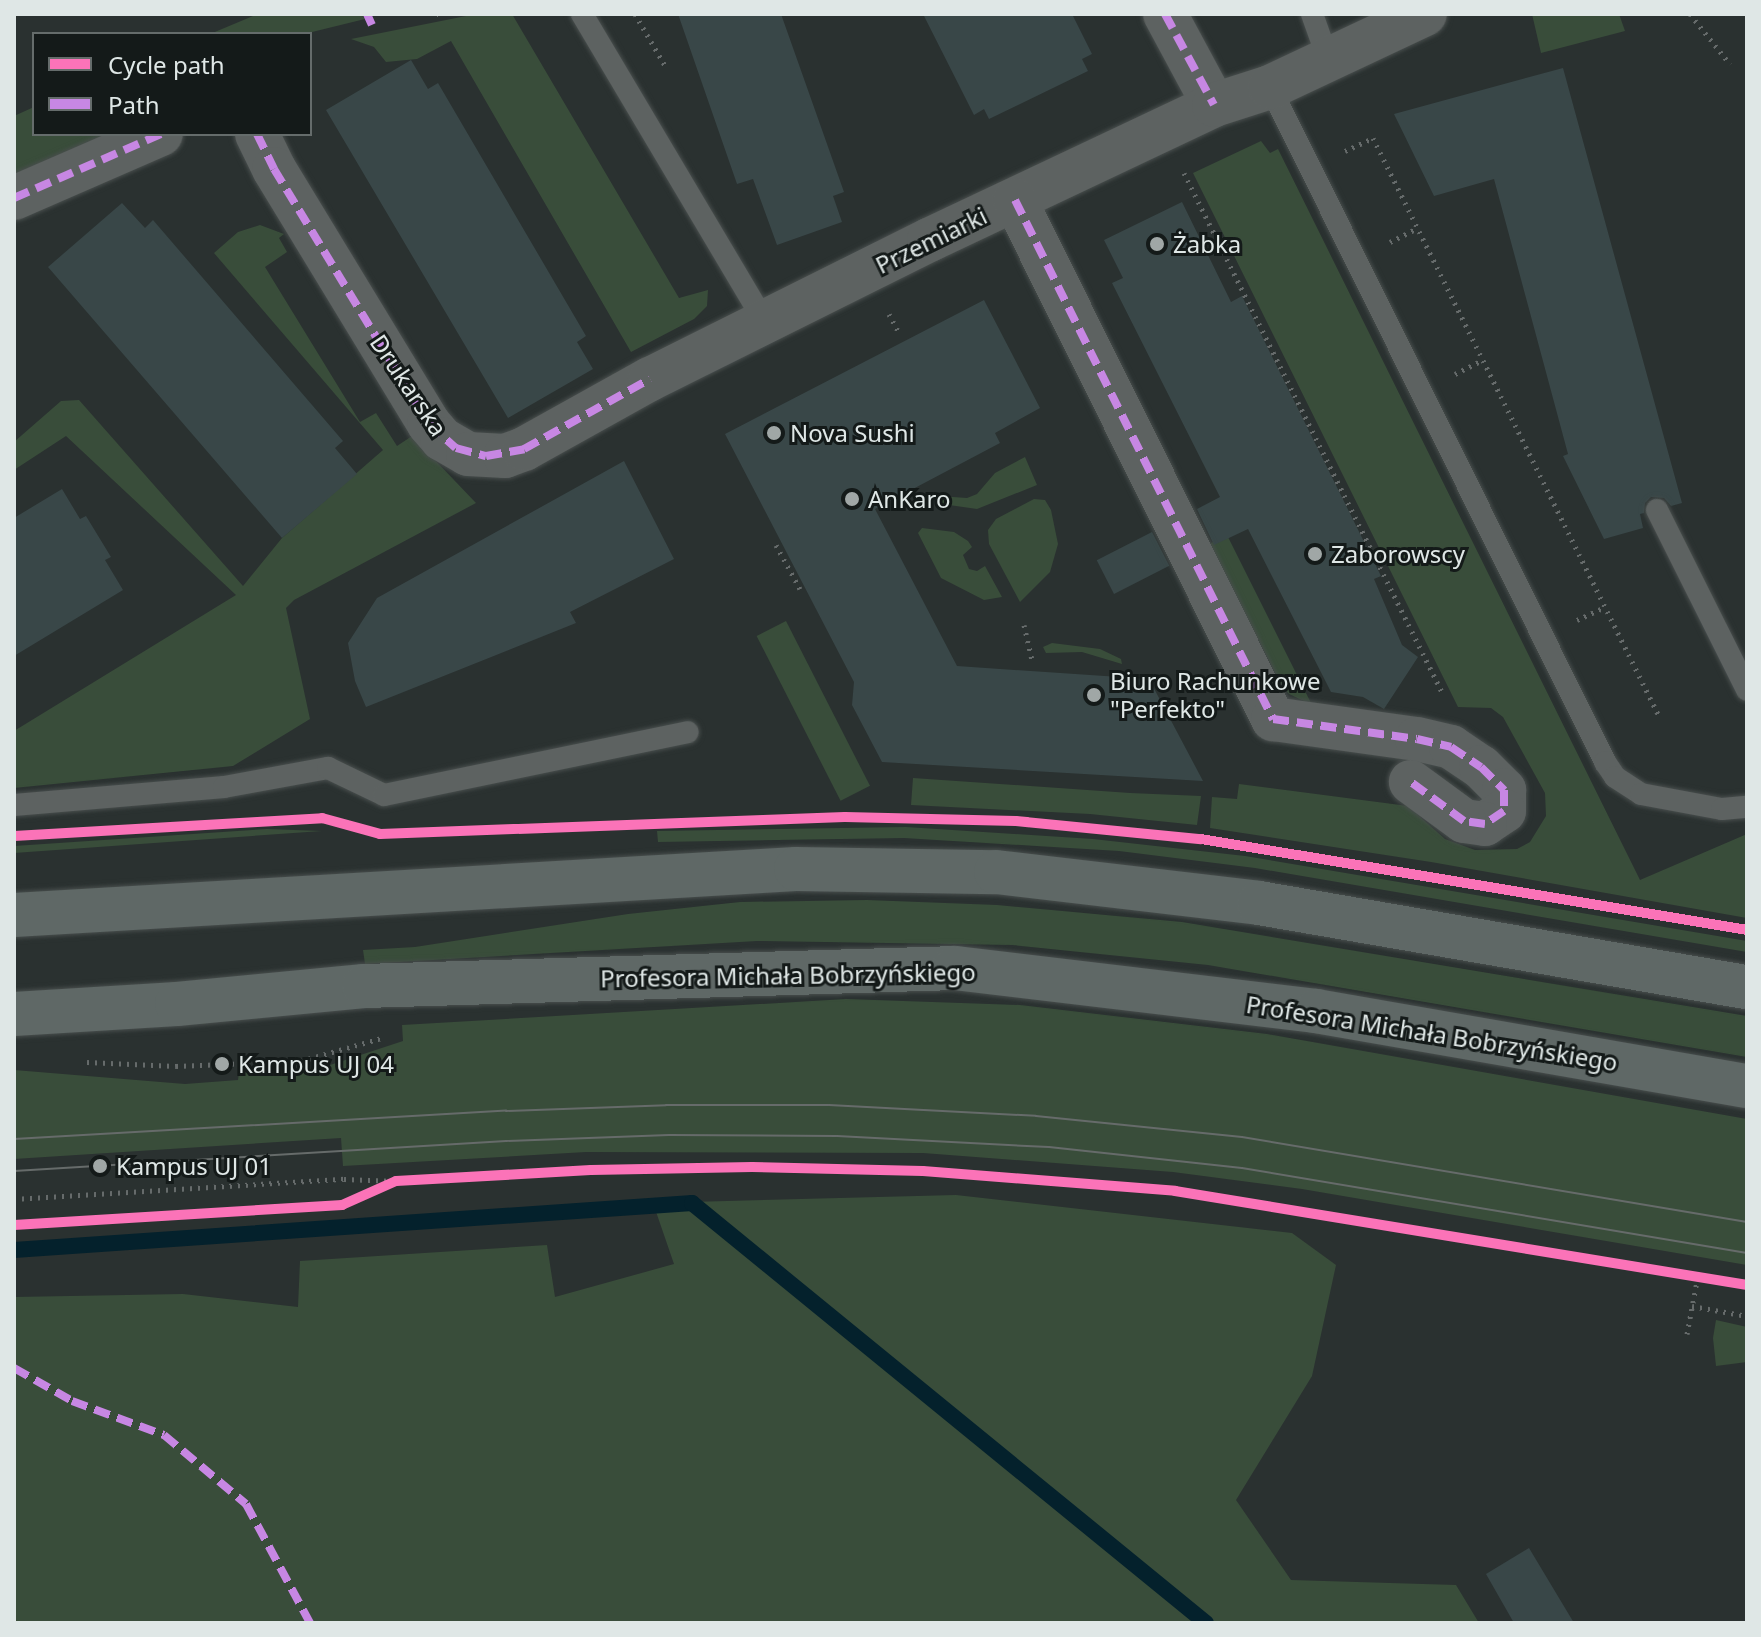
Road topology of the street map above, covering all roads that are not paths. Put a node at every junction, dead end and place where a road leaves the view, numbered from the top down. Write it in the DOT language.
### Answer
graph roads {
  1 [pos="582,14"];
  2 [pos="1165,14"];
  3 [pos="1312,14"];
  4 [pos="1425,14"];
  5 [pos="1328,59"];
  6 [pos="1270,87"];
  7 [pos="1214,105"];
  8 [pos="156,136"];
  9 [pos="258,136"];
  10 [pos="14,198"];
  11 [pos="1015,200"];
  12 [pos="765,322"];
  13 [pos="650,379"];
  14 [pos="1657,510"];
  15 [pos="1747,690"];
  16 [pos="688,732"];
  17 [pos="1411,782"];
  18 [pos="14,805"];
  19 [pos="1747,807"];
  20 [pos="14,915"];
  21 [pos="1747,987"];
  22 [pos="14,1014"];
  23 [pos="1747,1086"];
  1 -- 12 [label="lane"];
  2 -- 7 [label="street"];
  3 -- 5 [label="lane"];
  4 -- 5 [label="street, Przemiarki"];
  5 -- 6 [label="street, Przemiarki"];
  6 -- 7 [label="street, Przemiarki"];
  6 -- 19 [label="lane"];
  7 -- 11 [label="street, Przemiarki"];
  8 -- 10 [label="street"];
  9 -- 13 [label="street, Drukarska"];
  11 -- 12 [label="street, Przemiarki"];
  11 -- 17 [label="street"];
  12 -- 13 [label="street, Przemiarki"];
  14 -- 15 [label="lane"];
  16 -- 18 [label="lane"];
  20 -- 21 [label="main road"];
  22 -- 23 [label="main road, Profesora Michała Bobrzyńskiego"];
}
